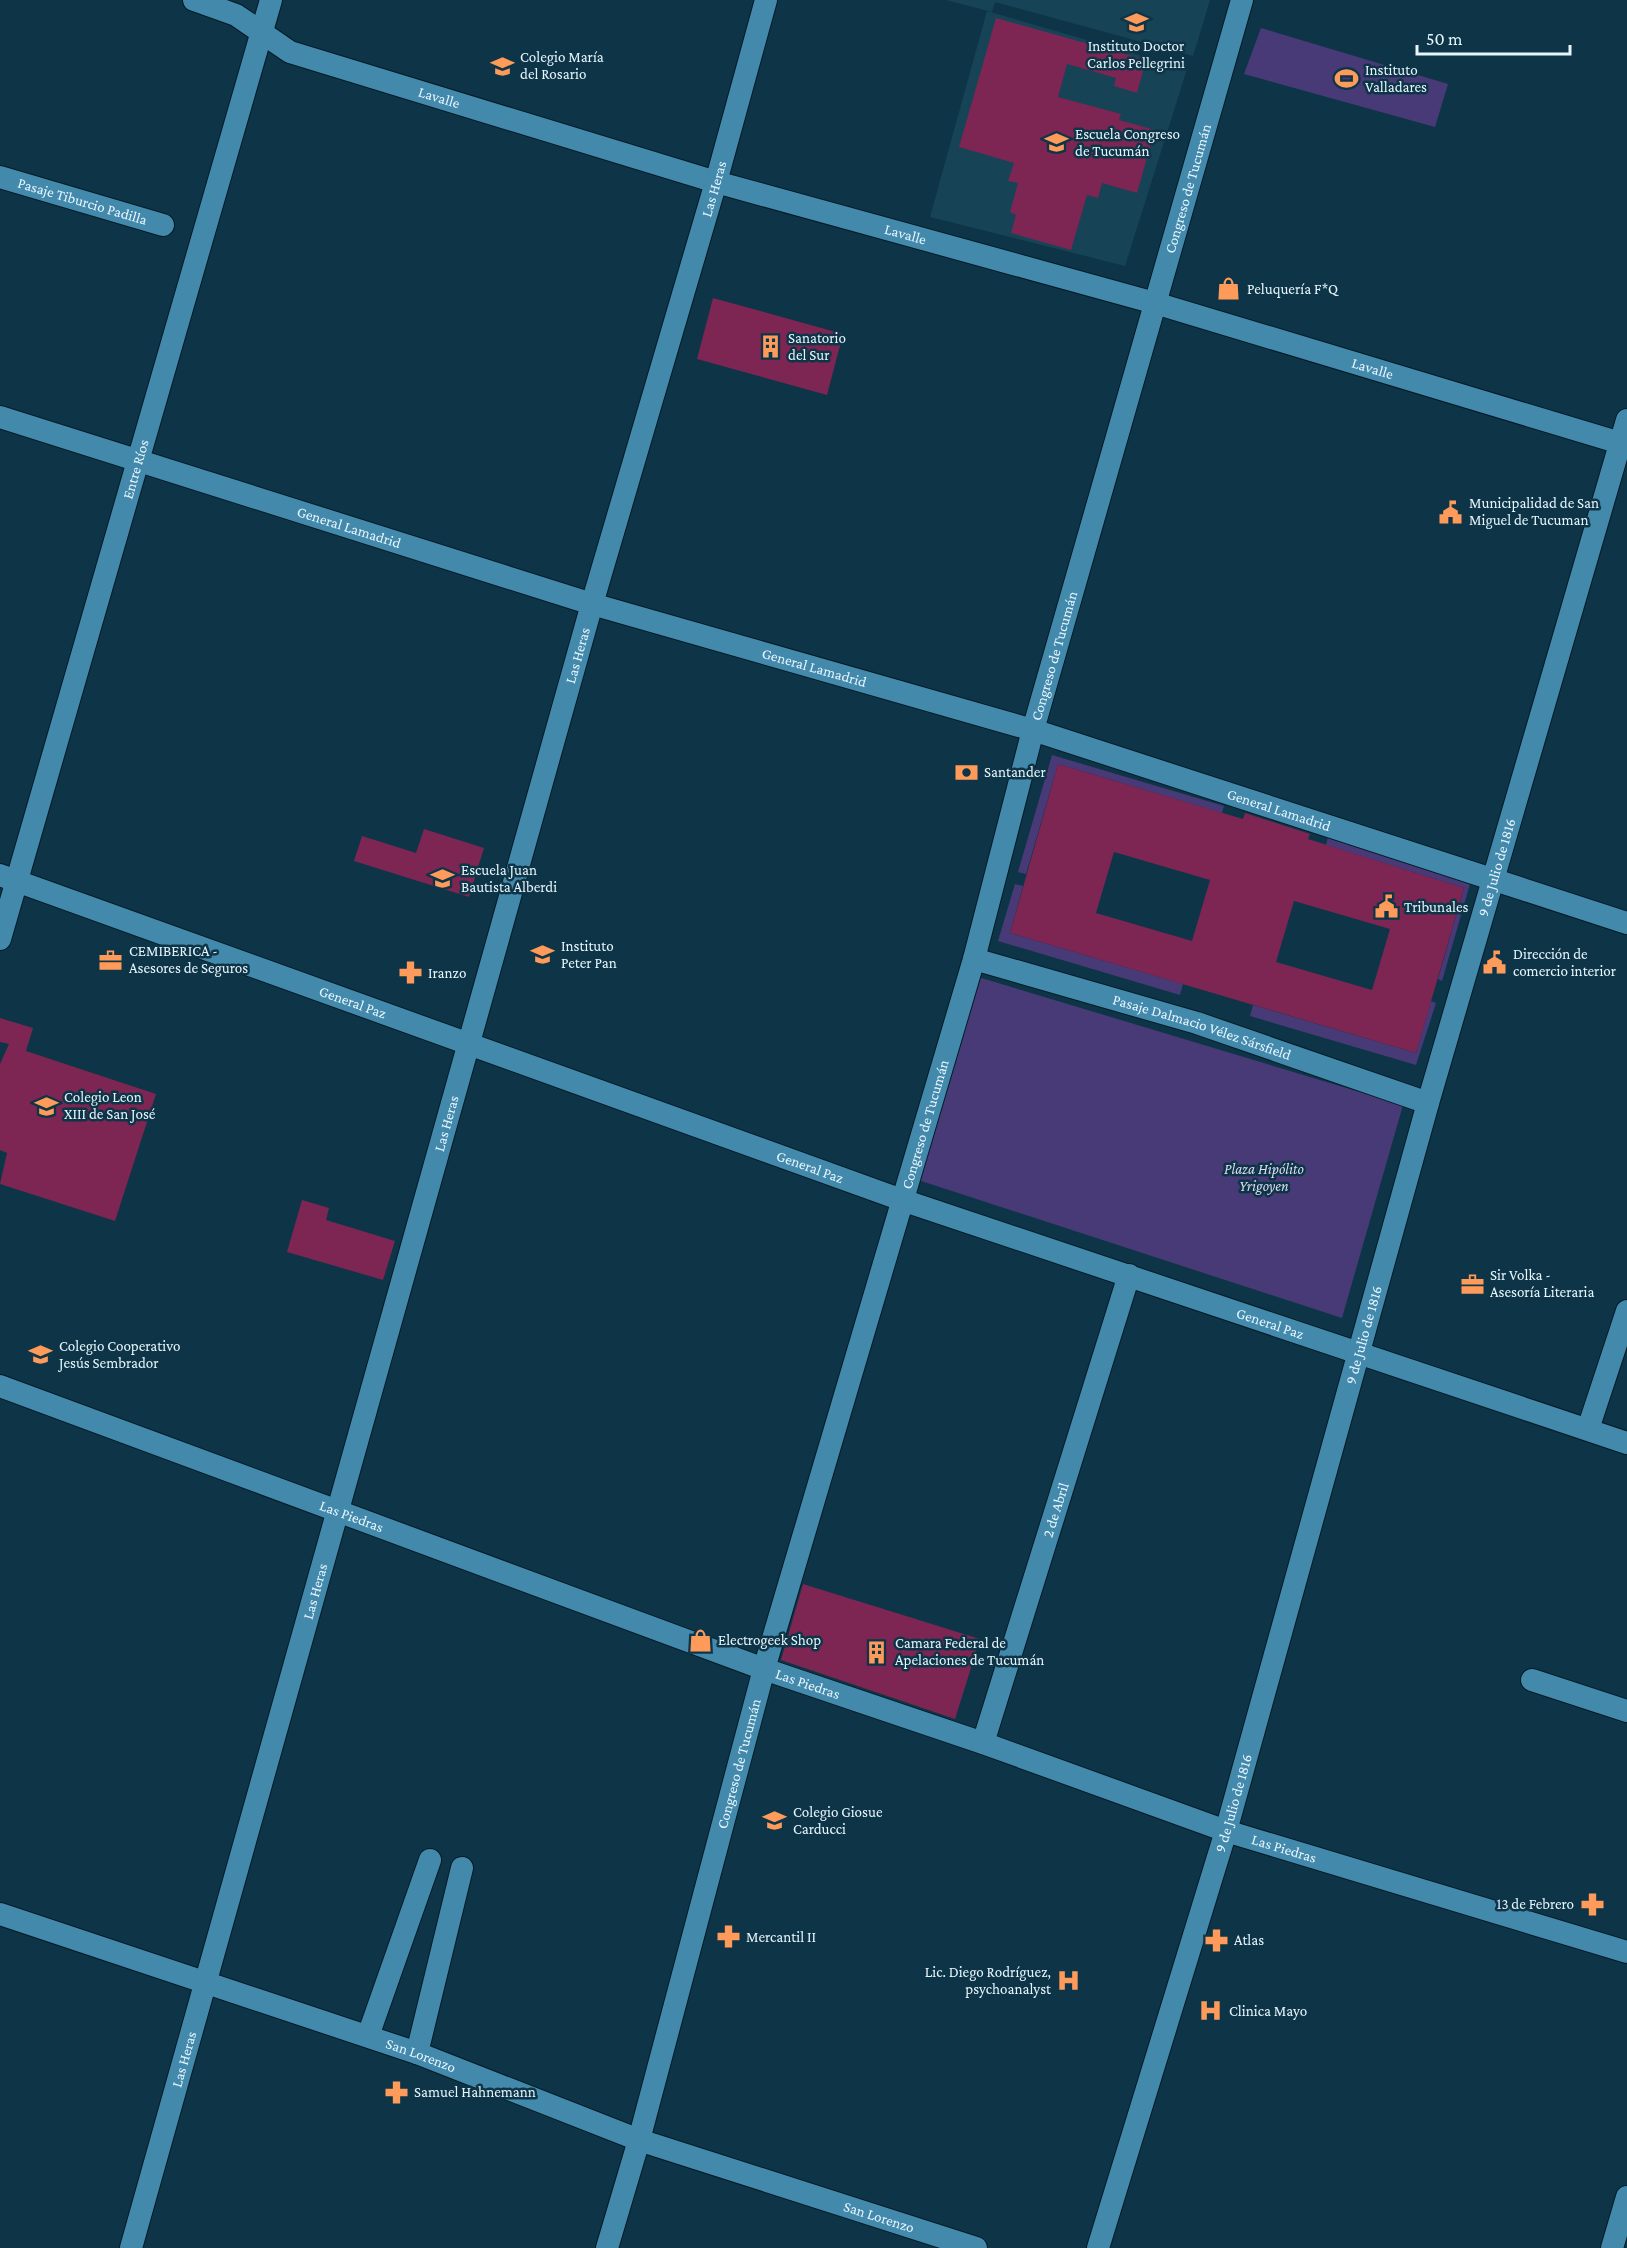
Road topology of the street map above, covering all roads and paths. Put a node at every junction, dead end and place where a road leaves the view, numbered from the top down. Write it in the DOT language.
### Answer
graph roads {
  1 [pos="194,0"];
  2 [pos="271,0"];
  3 [pos="766,0"];
  4 [pos="1242,0"];
  5 [pos="262,33"];
  6 [pos="0,177"];
  7 [pos="716,182"];
  8 [pos="163,225"];
  9 [pos="1155,303"];
  10 [pos="0,417"];
  11 [pos="1627,420"];
  12 [pos="1624,444"];
  13 [pos="137,461"];
  14 [pos="592,604"];
  15 [pos="1034,730"];
  16 [pos="8,878"];
  17 [pos="1495,880"];
  18 [pos="1627,923"];
  19 [pos="0,939"];
  20 [pos="974,959"];
  21 [pos="470,1043"];
  22 [pos="1428,1104"];
  23 [pos="902,1200"];
  24 [pos="1129,1275"];
  25 [pos="1627,1311"];
  26 [pos="1359,1351"];
  27 [pos="0,1386"];
  28 [pos="1588,1429"];
  29 [pos="1627,1443"];
  30 [pos="337,1512"];
  31 [pos="764,1669"];
  32 [pos="1532,1680"];
  33 [pos="1627,1711"];
  34 [pos="983,1743"];
  35 [pos="1226,1831"];
  36 [pos="430,1860"];
  37 [pos="462,1868"];
  38 [pos="0,1914"];
  39 [pos="1627,1952"];
  40 [pos="207,1983"];
  41 [pos="368,2036"];
  42 [pos="417,2053"];
  43 [pos="639,2140"];
  44 [pos="1627,2197"];
  45 [pos="131,2248"];
  46 [pos="607,2248"];
  47 [pos="976,2248"];
  48 [pos="1098,2248"];
  49 [pos="1611,2248"];
  1 -- 5 [label="street, Lavalle"];
  2 -- 5 [label="street, Entre Ríos"];
  3 -- 7 [label="street, Las Heras"];
  4 -- 9 [label="street, Congreso de Tucumán"];
  5 -- 7 [label="street, Lavalle"];
  5 -- 13 [label="street, Entre Ríos"];
  6 -- 8 [label="street, Pasaje Tiburcio Padilla"];
  7 -- 9 [label="street, Lavalle"];
  7 -- 14 [label="street, Las Heras"];
  9 -- 12 [label="street, Lavalle"];
  9 -- 15 [label="street, Congreso de Tucumán"];
  10 -- 13 [label="street, General Lamadrid"];
  11 -- 12 [label="street, 9 de Julio de 1816"];
  12 -- 17 [label="street, 9 de Julio de 1816"];
  13 -- 14 [label="street, General Lamadrid"];
  13 -- 16 [label="street, Entre Ríos"];
  14 -- 15 [label="street, General Lamadrid"];
  14 -- 21 [label="street, Las Heras"];
  15 -- 17 [label="street, General Lamadrid"];
  15 -- 20 [label="street, Congreso de Tucumán"];
  16 -- 19 [label="street, Entre Ríos"];
  16 -- 21 [label="street, General Paz"];
  17 -- 18 [label="street, General Lamadrid"];
  17 -- 22 [label="street, 9 de Julio de 1816"];
  20 -- 22 [label="street, Pasaje Dalmacio Vélez Sársfield"];
  20 -- 23 [label="street, Congreso de Tucumán"];
  21 -- 23 [label="street, General Paz"];
  21 -- 30 [label="street, Las Heras"];
  22 -- 26 [label="street, 9 de Julio de 1816"];
  23 -- 24 [label="street, General Paz"];
  23 -- 31 [label="street, Congreso de Tucumán"];
  24 -- 26 [label="street, General Paz"];
  24 -- 34 [label="street, 2 de Abril"];
  25 -- 28 [label="street"];
  26 -- 28 [label="street, General Paz"];
  26 -- 35 [label="street, 9 de Julio de 1816"];
  27 -- 30 [label="street, Las Piedras"];
  28 -- 29 [label="street, General Paz"];
  30 -- 31 [label="street, Las Piedras"];
  30 -- 40 [label="street, Las Heras"];
  31 -- 34 [label="street, Las Piedras"];
  31 -- 43 [label="street, Congreso de Tucumán"];
  32 -- 33 [label="street"];
  34 -- 35 [label="street, Las Piedras"];
  35 -- 39 [label="street, Las Piedras"];
  35 -- 48 [label="street, 9 de Julio de 1816"];
  36 -- 41 [label="street"];
  37 -- 42 [label="street"];
  38 -- 40 [label="street, San Lorenzo"];
  40 -- 41 [label="street, San Lorenzo"];
  40 -- 45 [label="street, Las Heras"];
  41 -- 42 [label="street, San Lorenzo"];
  42 -- 43 [label="street, San Lorenzo"];
  43 -- 46 [label="street, Congreso de Tucumán"];
  43 -- 47 [label="street, San Lorenzo"];
  44 -- 49 [label="street"];
}
